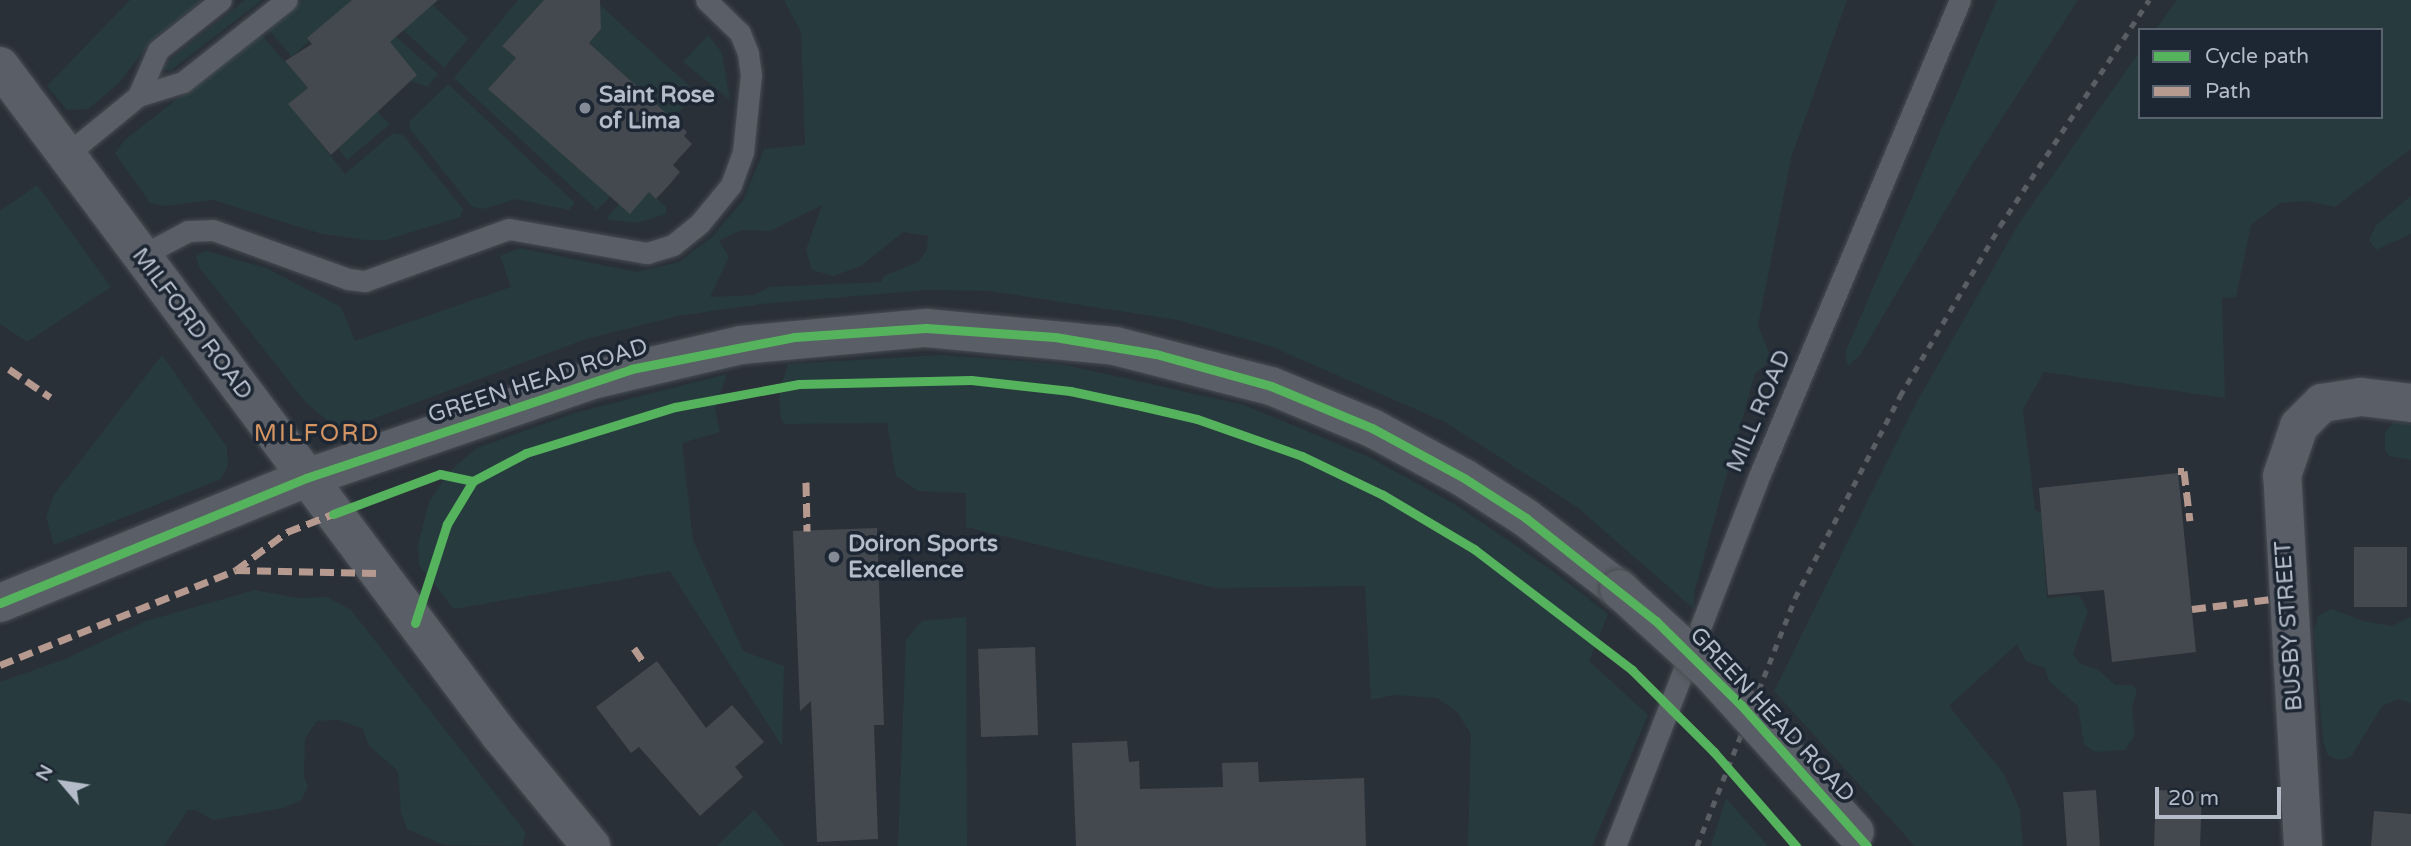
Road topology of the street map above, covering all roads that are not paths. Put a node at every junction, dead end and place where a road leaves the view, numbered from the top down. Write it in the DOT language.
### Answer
graph roads {
  1 [pos="221,0"];
  2 [pos="287,0"];
  3 [pos="706,0"];
  4 [pos="1960,0"];
  5 [pos="0,66"];
  6 [pos="138,96"];
  7 [pos="66,155"];
  8 [pos="141,256"];
  9 [pos="2411,403"];
  10 [pos="306,478"];
  11 [pos="0,603"];
  12 [pos="1861,839"];
  13 [pos="591,846"];
  14 [pos="1615,846"];
  15 [pos="2302,846"];
  1 -- 6 [label="lane"];
  2 -- 6 [label="lane"];
  3 -- 8 [label="lane"];
  4 -- 14 [label="lane, MILL ROAD"];
  5 -- 7 [label="street, MILFORD ROAD"];
  6 -- 7 [label="lane"];
  7 -- 8 [label="street, MILFORD ROAD"];
  8 -- 10 [label="street, MILFORD ROAD"];
  9 -- 15 [label="street, BUSBY STREET"];
  10 -- 11 [label="street, GREEN HEAD ROAD"];
  10 -- 12 [label="street, GREEN HEAD ROAD, bridge"];
  10 -- 13 [label="street, MILFORD ROAD"];
}
